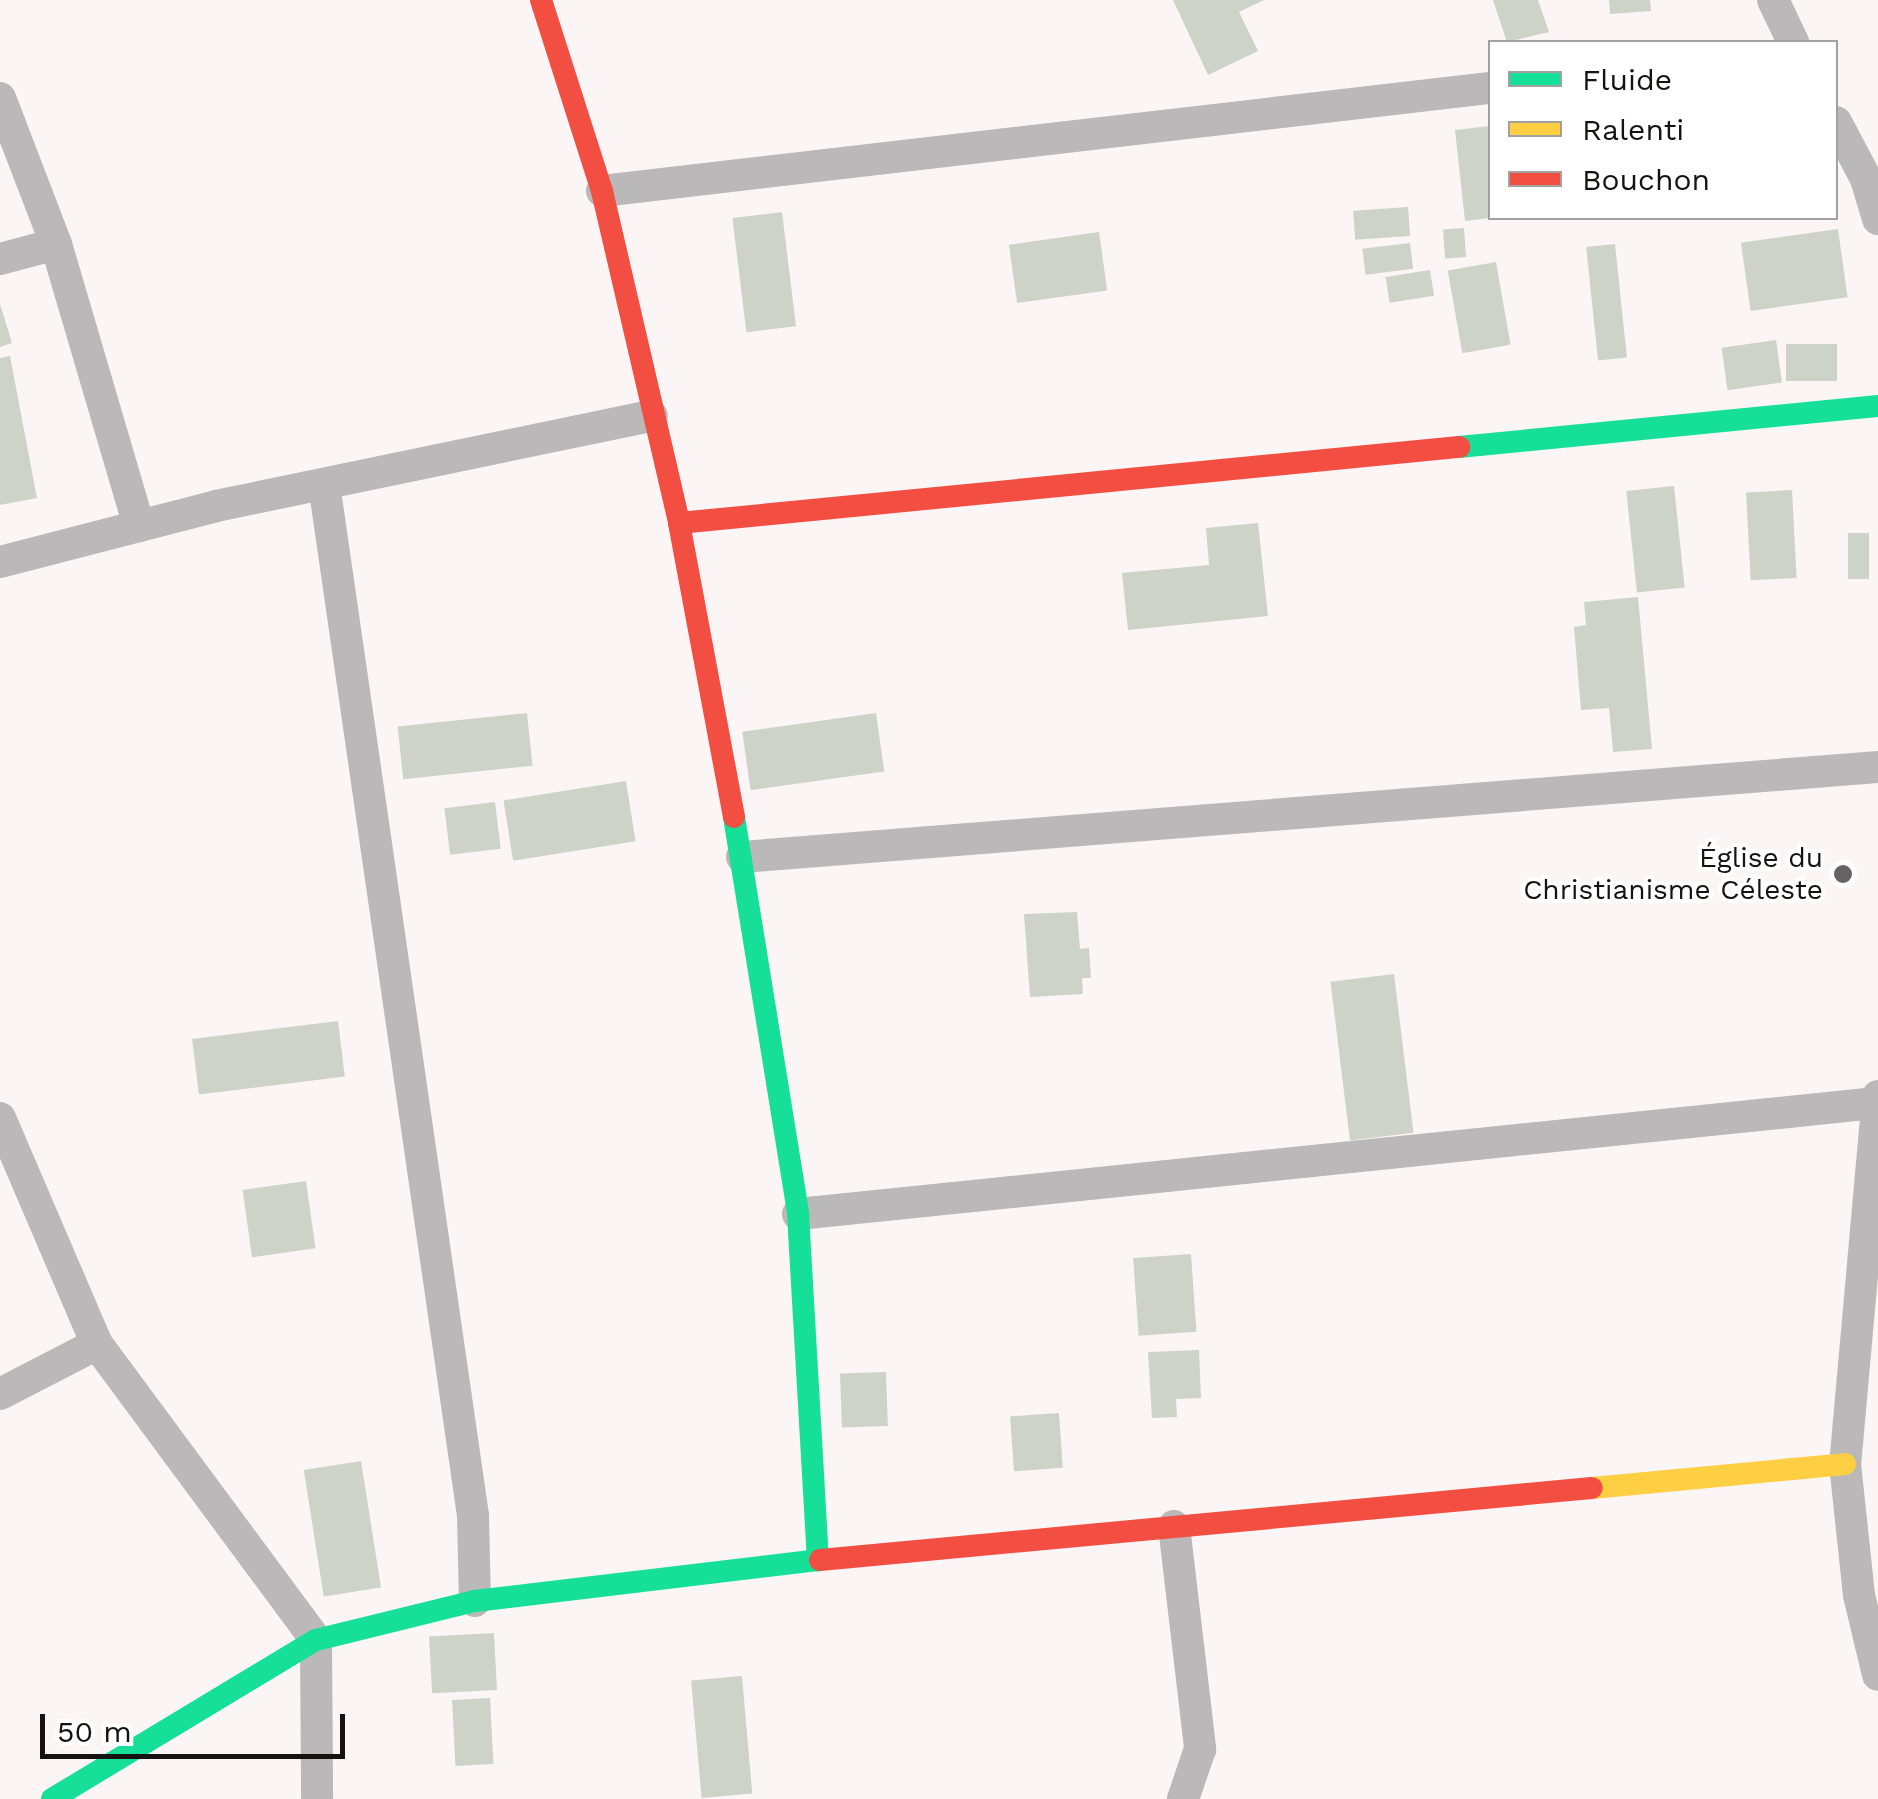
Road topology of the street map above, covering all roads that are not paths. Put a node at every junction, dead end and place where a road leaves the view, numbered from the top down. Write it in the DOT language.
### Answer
graph roads {
  1 [pos="541,0"];
  2 [pos="1773,0"];
  3 [pos="1792,40"];
  4 [pos="1488,88"];
  5 [pos="0,98"];
  6 [pos="1838,125"];
  7 [pos="1872,176"];
  8 [pos="602,191"];
  9 [pos="1878,218"];
  10 [pos="56,244"];
  11 [pos="0,259"];
  12 [pos="1878,406"];
  13 [pos="652,416"];
  14 [pos="324,484"];
  15 [pos="679,524"];
  16 [pos="139,526"];
  17 [pos="0,562"];
  18 [pos="1878,767"];
  19 [pos="742,857"];
  20 [pos="1877,1099"];
  21 [pos="0,1118"];
  22 [pos="798,1214"];
  23 [pos="97,1344"];
  24 [pos="0,1394"];
  25 [pos="1845,1464"];
  26 [pos="1174,1526"];
  27 [pos="818,1560"];
  28 [pos="475,1601"];
  29 [pos="316,1640"];
  30 [pos="1878,1674"];
  31 [pos="52,1799"];
  32 [pos="316,1799"];
  33 [pos="1183,1799"];
  1 -- 8 [label="street"];
  2 -- 3 [label="street"];
  4 -- 8 [label="street"];
  5 -- 10 [label="street"];
  6 -- 7 [label="street"];
  7 -- 9 [label="street"];
  8 -- 13 [label="street"];
  10 -- 11 [label="street"];
  10 -- 16 [label="street"];
  12 -- 15 [label="street"];
  13 -- 14 [label="street"];
  13 -- 15 [label="street"];
  14 -- 16 [label="street"];
  14 -- 28 [label="street"];
  15 -- 19 [label="street"];
  16 -- 17 [label="street"];
  18 -- 19 [label="street"];
  19 -- 22 [label="street"];
  20 -- 22 [label="street"];
  20 -- 25 [label="street"];
  21 -- 23 [label="street"];
  22 -- 27 [label="street"];
  23 -- 24 [label="street"];
  23 -- 29 [label="street"];
  25 -- 26 [label="street"];
  25 -- 30 [label="street"];
  26 -- 27 [label="street"];
  26 -- 33 [label="street"];
  27 -- 28 [label="street"];
  28 -- 29 [label="street"];
  29 -- 31 [label="street"];
  29 -- 32 [label="street"];
}
